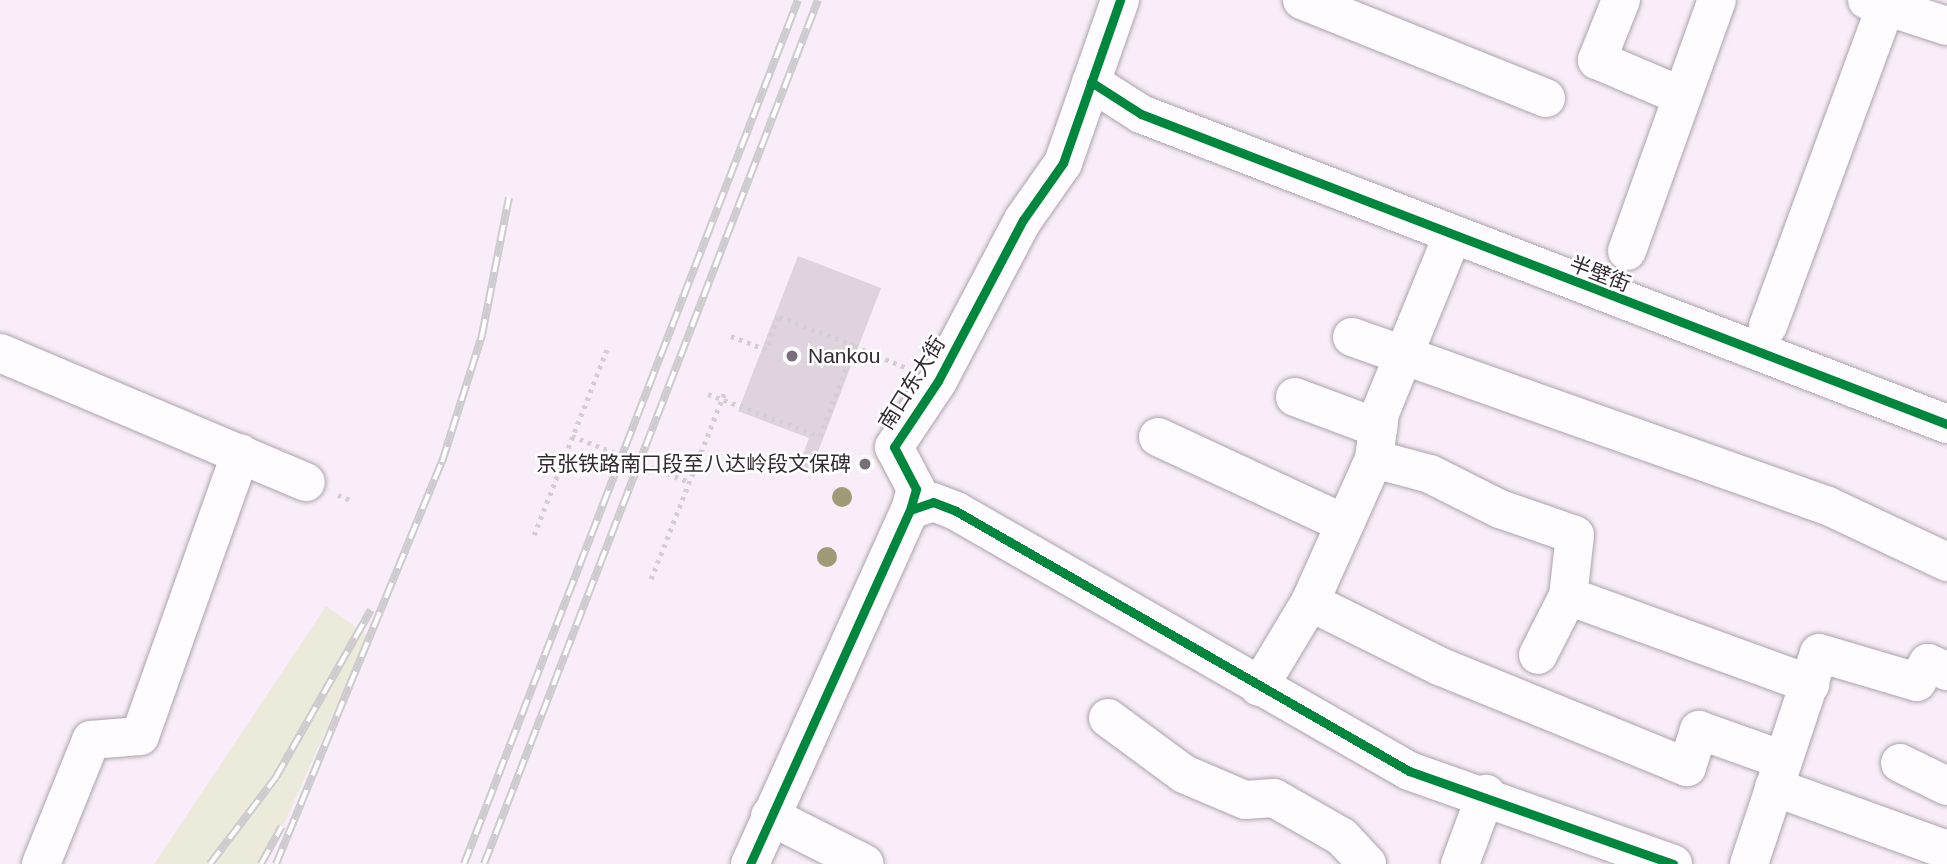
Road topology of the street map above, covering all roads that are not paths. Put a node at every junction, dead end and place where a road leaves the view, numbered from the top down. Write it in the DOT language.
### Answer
graph roads {
  1 [pos="1120,0"];
  2 [pos="1302,0"];
  3 [pos="1621,0"];
  4 [pos="1717,0"];
  5 [pos="1880,3"];
  6 [pos="1947,26"];
  7 [pos="1091,82"];
  8 [pos="1682,96"];
  9 [pos="1546,98"];
  10 [pos="1452,237"];
  11 [pos="1627,251"];
  12 [pos="1768,326"];
  13 [pos="1352,337"];
  14 [pos="0,353"];
  15 [pos="1405,358"];
  16 [pos="1295,397"];
  17 [pos="1947,424"];
  18 [pos="1158,437"];
  19 [pos="1376,443"];
  20 [pos="241,453"];
  21 [pos="306,482"];
  22 [pos="910,510"];
  23 [pos="1345,524"];
  24 [pos="1947,562"];
  25 [pos="1568,596"];
  26 [pos="1310,602"];
  27 [pos="1538,655"];
  28 [pos="1947,671"];
  29 [pos="1810,684"];
  30 [pos="1259,687"];
  31 [pos="1108,718"];
  32 [pos="1900,763"];
  33 [pos="1779,774"];
  34 [pos="1947,786"];
  35 [pos="1486,794"];
  36 [pos="770,816"];
  37 [pos="1947,850"];
  38 [pos="41,864"];
  39 [pos="750,864"];
  40 [pos="865,864"];
  41 [pos="1367,864"];
  42 [pos="1460,864"];
  43 [pos="1673,864"];
  44 [pos="1749,864"];
  1 -- 7 [label="street, 南口东大街"];
  2 -- 9 [label="street"];
  3 -- 8 [label="street"];
  4 -- 8 [label="street"];
  5 -- 6 [label="street"];
  5 -- 12 [label="street"];
  7 -- 10 [label="street, 半壁街"];
  7 -- 22 [label="street, 南口东大街"];
  8 -- 11 [label="street"];
  10 -- 15 [label="street"];
  10 -- 17 [label="street, 半壁街"];
  13 -- 15 [label="street"];
  14 -- 20 [label="street"];
  15 -- 19 [label="street"];
  15 -- 24 [label="street"];
  16 -- 19 [label="street"];
  18 -- 23 [label="street"];
  19 -- 23 [label="street"];
  19 -- 25 [label="street"];
  20 -- 21 [label="street"];
  20 -- 38 [label="street"];
  22 -- 30 [label="street"];
  22 -- 36 [label="street, 南口东大街"];
  23 -- 26 [label="street"];
  25 -- 27 [label="street"];
  25 -- 29 [label="street"];
  26 -- 30 [label="street"];
  26 -- 33 [label="street"];
  28 -- 29 [label="street"];
  29 -- 33 [label="street"];
  30 -- 35 [label="street"];
  31 -- 41 [label="street"];
  32 -- 34 [label="street"];
  33 -- 37 [label="street"];
  33 -- 44 [label="street"];
  35 -- 42 [label="street"];
  35 -- 43 [label="street"];
  36 -- 39 [label="street, 南口东大街"];
  36 -- 40 [label="street"];
}
